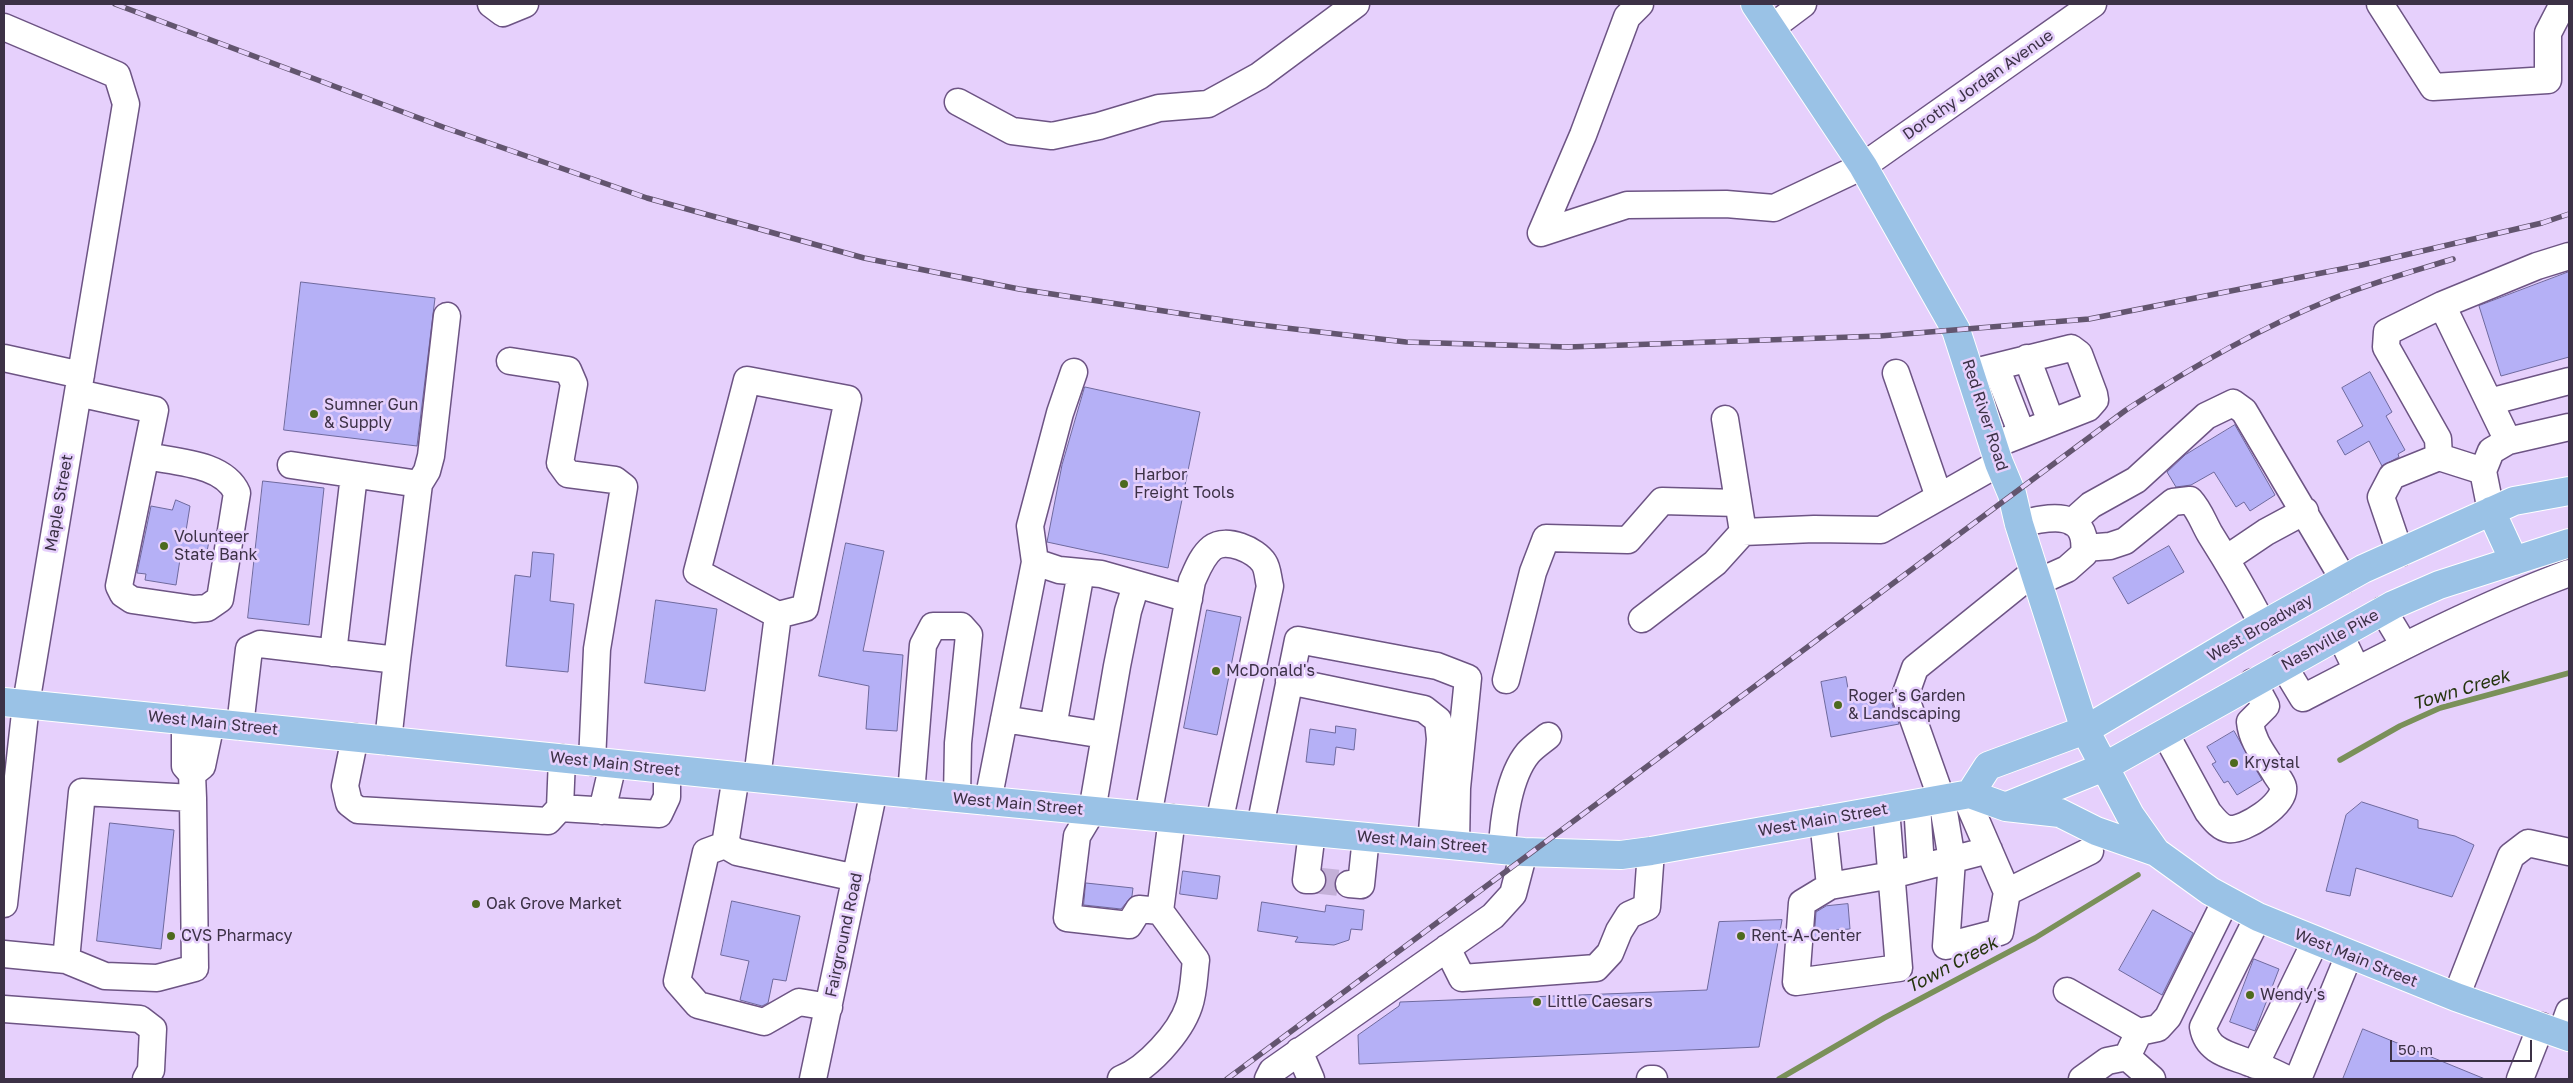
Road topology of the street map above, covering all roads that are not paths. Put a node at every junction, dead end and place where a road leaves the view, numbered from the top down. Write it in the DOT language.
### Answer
graph roads {
  1 [pos="491,4"];
  2 [pos="525,4"];
  3 [pos="1356,4"];
  4 [pos="1640,4"];
  5 [pos="1756,4"];
  6 [pos="1803,4"];
  7 [pos="2093,4"];
  8 [pos="2380,4"];
  9 [pos="2563,4"];
  10 [pos="4,27"];
  11 [pos="1771,28"];
  12 [pos="958,102"];
  13 [pos="1863,166"];
  14 [pos="2569,256"];
  15 [pos="2442,304"];
  16 [pos="446,316"];
  17 [pos="4,358"];
  18 [pos="2027,358"];
  19 [pos="510,361"];
  20 [pos="1983,370"];
  21 [pos="1074,372"];
  22 [pos="1896,373"];
  23 [pos="2569,381"];
  24 [pos="79,384"];
  25 [pos="2489,402"];
  26 [pos="1725,419"];
  27 [pos="2051,422"];
  28 [pos="2569,428"];
  29 [pos="2022,434"];
  30 [pos="2508,441"];
  31 [pos="1996,454"];
  32 [pos="146,456"];
  33 [pos="2439,457"];
  34 [pos="291,466"];
  35 [pos="2148,469"];
  36 [pos="2483,471"];
  37 [pos="354,474"];
  38 [pos="419,484"];
  39 [pos="2569,491"];
  40 [pos="1938,497"];
  41 [pos="2173,502"];
  42 [pos="1738,503"];
  43 [pos="2304,511"];
  44 [pos="2491,511"];
  45 [pos="2072,522"];
  46 [pos="2019,524"];
  47 [pos="1743,532"];
  48 [pos="2569,543"];
  49 [pos="2084,548"];
  50 [pos="2400,553"];
  51 [pos="2226,559"];
  52 [pos="2514,560"];
  53 [pos="1035,562"];
  54 [pos="1080,572"];
  55 [pos="2569,573"];
  56 [pos="2470,575"];
  57 [pos="2036,577"];
  58 [pos="2344,580"];
  59 [pos="1136,585"];
  60 [pos="1189,599"];
  61 [pos="2485,608"];
  62 [pos="2383,610"];
  63 [pos="778,615"];
  64 [pos="1642,619"];
  65 [pos="2263,625"];
  66 [pos="2340,635"];
  67 [pos="2404,646"];
  68 [pos="333,653"];
  69 [pos="397,660"];
  70 [pos="2283,665"];
  71 [pos="2358,670"];
  72 [pos="1506,680"];
  73 [pos="1289,681"];
  74 [pos="2253,682"];
  75 [pos="15,703"];
  76 [pos="1004,719"];
  77 [pos="198,721"];
  78 [pos="240,726"];
  79 [pos="1054,727"];
  80 [pos="2085,730"];
  81 [pos="2165,733"];
  82 [pos="1104,735"];
  83 [pos="1548,736"];
  84 [pos="355,737"];
  85 [pos="388,741"];
  86 [pos="562,758"];
  87 [pos="603,763"];
  88 [pos="2104,767"];
  89 [pos="667,769"];
  90 [pos="747,777"];
  91 [pos="193,786"];
  92 [pos="874,790"];
  93 [pos="911,794"];
  94 [pos="957,798"];
  95 [pos="1948,798"];
  96 [pos="988,801"];
  97 [pos="2006,807"];
  98 [pos="560,808"];
  99 [pos="1886,809"];
  100 [pos="602,811"];
  101 [pos="1092,811"];
  102 [pos="1160,817"];
  103 [pos="1823,820"];
  104 [pos="1219,823"];
  105 [pos="1260,827"];
  106 [pos="1312,832"];
  107 [pos="1366,837"];
  108 [pos="1443,844"];
  109 [pos="716,848"];
  110 [pos="1513,850"];
  111 [pos="1989,850"];
  112 [pos="1651,851"];
  113 [pos="2090,851"];
  114 [pos="2156,852"];
  115 [pos="2569,852"];
  116 [pos="1952,860"];
  117 [pos="1921,867"];
  118 [pos="1892,874"];
  119 [pos="856,878"];
  120 [pos="1312,880"];
  121 [pos="1349,884"];
  122 [pos="1830,886"];
  123 [pos="4,892"];
  124 [pos="2007,892"];
  125 [pos="2226,900"];
  126 [pos="1160,911"];
  127 [pos="2258,917"];
  128 [pos="2315,942"];
  129 [pos="1447,948"];
  130 [pos="4,954"];
  131 [pos="2348,954"];
  132 [pos="66,960"];
  133 [pos="2067,991"];
  134 [pos="2456,998"];
  135 [pos="829,1007"];
  136 [pos="4,1009"];
  137 [pos="2560,1027"];
  138 [pos="2139,1032"];
  139 [pos="1299,1051"];
  140 [pos="2127,1057"];
  141 [pos="2255,1065"];
  142 [pos="146,1079"];
  143 [pos="814,1079"];
  144 [pos="1121,1079"];
  145 [pos="1268,1079"];
  146 [pos="1311,1079"];
  147 [pos="1650,1079"];
  148 [pos="1654,1079"];
  149 [pos="2082,1079"];
  150 [pos="2152,1079"];
  151 [pos="2287,1079"];
  152 [pos="2298,1079"];
  153 [pos="2520,1079"];
  1 -- 2 [label="street"];
  3 -- 12 [label="street"];
  4 -- 13 [label="street, Dorothy Jordan Avenue"];
  5 -- 11 [label="main road, Red River Road"];
  6 -- 11 [label="street"];
  7 -- 13 [label="street, Dorothy Jordan Avenue"];
  8 -- 9 [label="street"];
  10 -- 24 [label="street, Maple Street"];
  11 -- 13 [label="main road, Red River Road"];
  13 -- 20 [label="main road, Red River Road"];
  14 -- 15 [label="street"];
  15 -- 25 [label="street"];
  15 -- 33 [label="street"];
  16 -- 38 [label="street"];
  17 -- 24 [label="street"];
  18 -- 20 [label="street"];
  18 -- 27 [label="street"];
  18 -- 27 [label="street"];
  19 -- 87 [label="street"];
  20 -- 29 [label="street"];
  20 -- 31 [label="main road, Red River Road"];
  21 -- 53 [label="street"];
  22 -- 40 [label="street"];
  23 -- 25 [label="street"];
  24 -- 32 [label="street"];
  24 -- 75 [label="street, Maple Street"];
  25 -- 30 [label="street"];
  26 -- 42 [label="street"];
  27 -- 29 [label="street"];
  28 -- 30 [label="street"];
  29 -- 31 [label="street"];
  30 -- 36 [label="street"];
  31 -- 40 [label="street"];
  31 -- 46 [label="main road, Red River Road"];
  32 -- 32 [label="street"];
  33 -- 36 [label="street"];
  33 -- 50 [label="street"];
  34 -- 37 [label="street"];
  35 -- 41 [label="street"];
  35 -- 43 [label="street"];
  35 -- 45 [label="street"];
  36 -- 44 [label="street"];
  37 -- 38 [label="street"];
  37 -- 68 [label="street"];
  38 -- 69 [label="street"];
  39 -- 44 [label="main road, West Broadway"];
  40 -- 47 [label="street"];
  41 -- 49 [label="street"];
  41 -- 51 [label="street"];
  42 -- 47 [label="street"];
  42 -- 72 [label="street"];
  43 -- 51 [label="street"];
  43 -- 58 [label="street"];
  44 -- 50 [label="main road, West Broadway"];
  44 -- 52 [label="main road"];
  45 -- 46 [label="street"];
  45 -- 49 [label="street"];
  46 -- 57 [label="main road, Red River Road"];
  47 -- 64 [label="street"];
  48 -- 52 [label="main road, Nashville Pike"];
  49 -- 57 [label="street"];
  50 -- 58 [label="main road, West Broadway"];
  51 -- 65 [label="street"];
  52 -- 56 [label="main road, Nashville Pike"];
  53 -- 54 [label="street"];
  53 -- 76 [label="street"];
  54 -- 59 [label="street"];
  54 -- 79 [label="street"];
  55 -- 61 [label="street"];
  56 -- 61 [label="street"];
  56 -- 62 [label="main road, Nashville Pike"];
  57 -- 80 [label="main road, Red River Road"];
  57 -- 95 [label="street"];
  58 -- 65 [label="main road, West Broadway"];
  59 -- 60 [label="street"];
  59 -- 82 [label="street"];
  60 -- 102 [label="street"];
  60 -- 104 [label="street"];
  61 -- 67 [label="street"];
  62 -- 66 [label="main road, Nashville Pike"];
  62 -- 67 [label="street"];
  63 -- 63 [label="street"];
  63 -- 90 [label="street"];
  65 -- 80 [label="main road, West Broadway"];
  66 -- 70 [label="main road, Nashville Pike"];
  66 -- 71 [label="street"];
  67 -- 71 [label="street"];
  68 -- 69 [label="street"];
  68 -- 78 [label="street"];
  69 -- 85 [label="street"];
  70 -- 71 [label="street"];
  70 -- 74 [label="main road, Nashville Pike"];
  73 -- 105 [label="street"];
  73 -- 108 [label="street"];
  73 -- 108 [label="street"];
  74 -- 81 [label="main road, Nashville Pike"];
  74 -- 81 [label="street"];
  75 -- 77 [label="main road, West Main Street"];
  75 -- 123 [label="street, Maple Street"];
  76 -- 79 [label="street"];
  76 -- 96 [label="street"];
  77 -- 78 [label="main road, West Main Street"];
  77 -- 91 [label="street"];
  78 -- 84 [label="main road, West Main Street"];
  79 -- 82 [label="street"];
  80 -- 88 [label="main road, Red River Road"];
  80 -- 95 [label="main road, West Broadway"];
  81 -- 88 [label="main road, Nashville Pike"];
  82 -- 101 [label="street"];
  83 -- 110 [label="street"];
  84 -- 85 [label="main road, West Main Street"];
  84 -- 98 [label="street"];
  85 -- 86 [label="main road, West Main Street"];
  86 -- 87 [label="main road, West Main Street"];
  86 -- 98 [label="street"];
  87 -- 89 [label="main road, West Main Street"];
  87 -- 100 [label="street"];
  88 -- 97 [label="main road"];
  88 -- 114 [label="main road, Red River Road"];
  89 -- 90 [label="main road, West Main Street"];
  89 -- 100 [label="street"];
  90 -- 92 [label="main road, West Main Street"];
  90 -- 109 [label="street"];
  91 -- 132 [label="street"];
  91 -- 132 [label="street"];
  92 -- 93 [label="main road, West Main Street"];
  92 -- 119 [label="street, Fairground Road"];
  93 -- 94 [label="main road, West Main Street"];
  93 -- 94 [label="street"];
  94 -- 96 [label="main road, West Main Street"];
  95 -- 97 [label="main road, West Main Street"];
  95 -- 99 [label="main road, West Main Street"];
  95 -- 111 [label="street"];
  95 -- 116 [label="street"];
  95 -- 117 [label="street"];
  96 -- 101 [label="main road, West Main Street"];
  97 -- 114 [label="main road, West Main Street"];
  98 -- 100 [label="street"];
  99 -- 103 [label="main road, West Main Street"];
  99 -- 118 [label="street"];
  101 -- 102 [label="main road, West Main Street"];
  101 -- 126 [label="street"];
  102 -- 104 [label="main road, West Main Street"];
  102 -- 126 [label="street"];
  103 -- 112 [label="main road, West Main Street"];
  103 -- 122 [label="street"];
  104 -- 105 [label="main road, West Main Street"];
  105 -- 106 [label="main road, West Main Street"];
  106 -- 107 [label="main road, West Main Street"];
  106 -- 120 [label="street"];
  107 -- 108 [label="main road, West Main Street"];
  107 -- 121 [label="street"];
  108 -- 110 [label="main road, West Main Street"];
  109 -- 119 [label="street"];
  109 -- 135 [label="street"];
  110 -- 112 [label="main road, West Main Street"];
  110 -- 129 [label="street"];
  111 -- 116 [label="street"];
  111 -- 124 [label="street"];
  112 -- 129 [label="street"];
  113 -- 124 [label="street"];
  114 -- 125 [label="main road, West Main Street"];
  115 -- 134 [label="street"];
  116 -- 117 [label="street"];
  116 -- 124 [label="street"];
  117 -- 118 [label="street"];
  118 -- 122 [label="street"];
  118 -- 122 [label="street"];
  119 -- 135 [label="street, Fairground Road"];
  125 -- 127 [label="main road, West Main Street"];
  125 -- 138 [label="street"];
  126 -- 144 [label="street"];
  127 -- 128 [label="main road, West Main Street"];
  127 -- 141 [label="street"];
  128 -- 131 [label="main road, West Main Street"];
  128 -- 141 [label="street"];
  129 -- 139 [label="street"];
  130 -- 132 [label="street"];
  131 -- 134 [label="main road, West Main Street"];
  131 -- 152 [label="street"];
  133 -- 138 [label="street"];
  134 -- 137 [label="main road, West Main Street"];
  135 -- 143 [label="street, Fairground Road"];
  136 -- 142 [label="street"];
  137 -- 153 [label="street"];
  138 -- 140 [label="street"];
  139 -- 145 [label="street"];
  139 -- 146 [label="street"];
  140 -- 149 [label="street"];
  140 -- 150 [label="street"];
  141 -- 151 [label="street"];
  147 -- 148 [label="street"];
}
